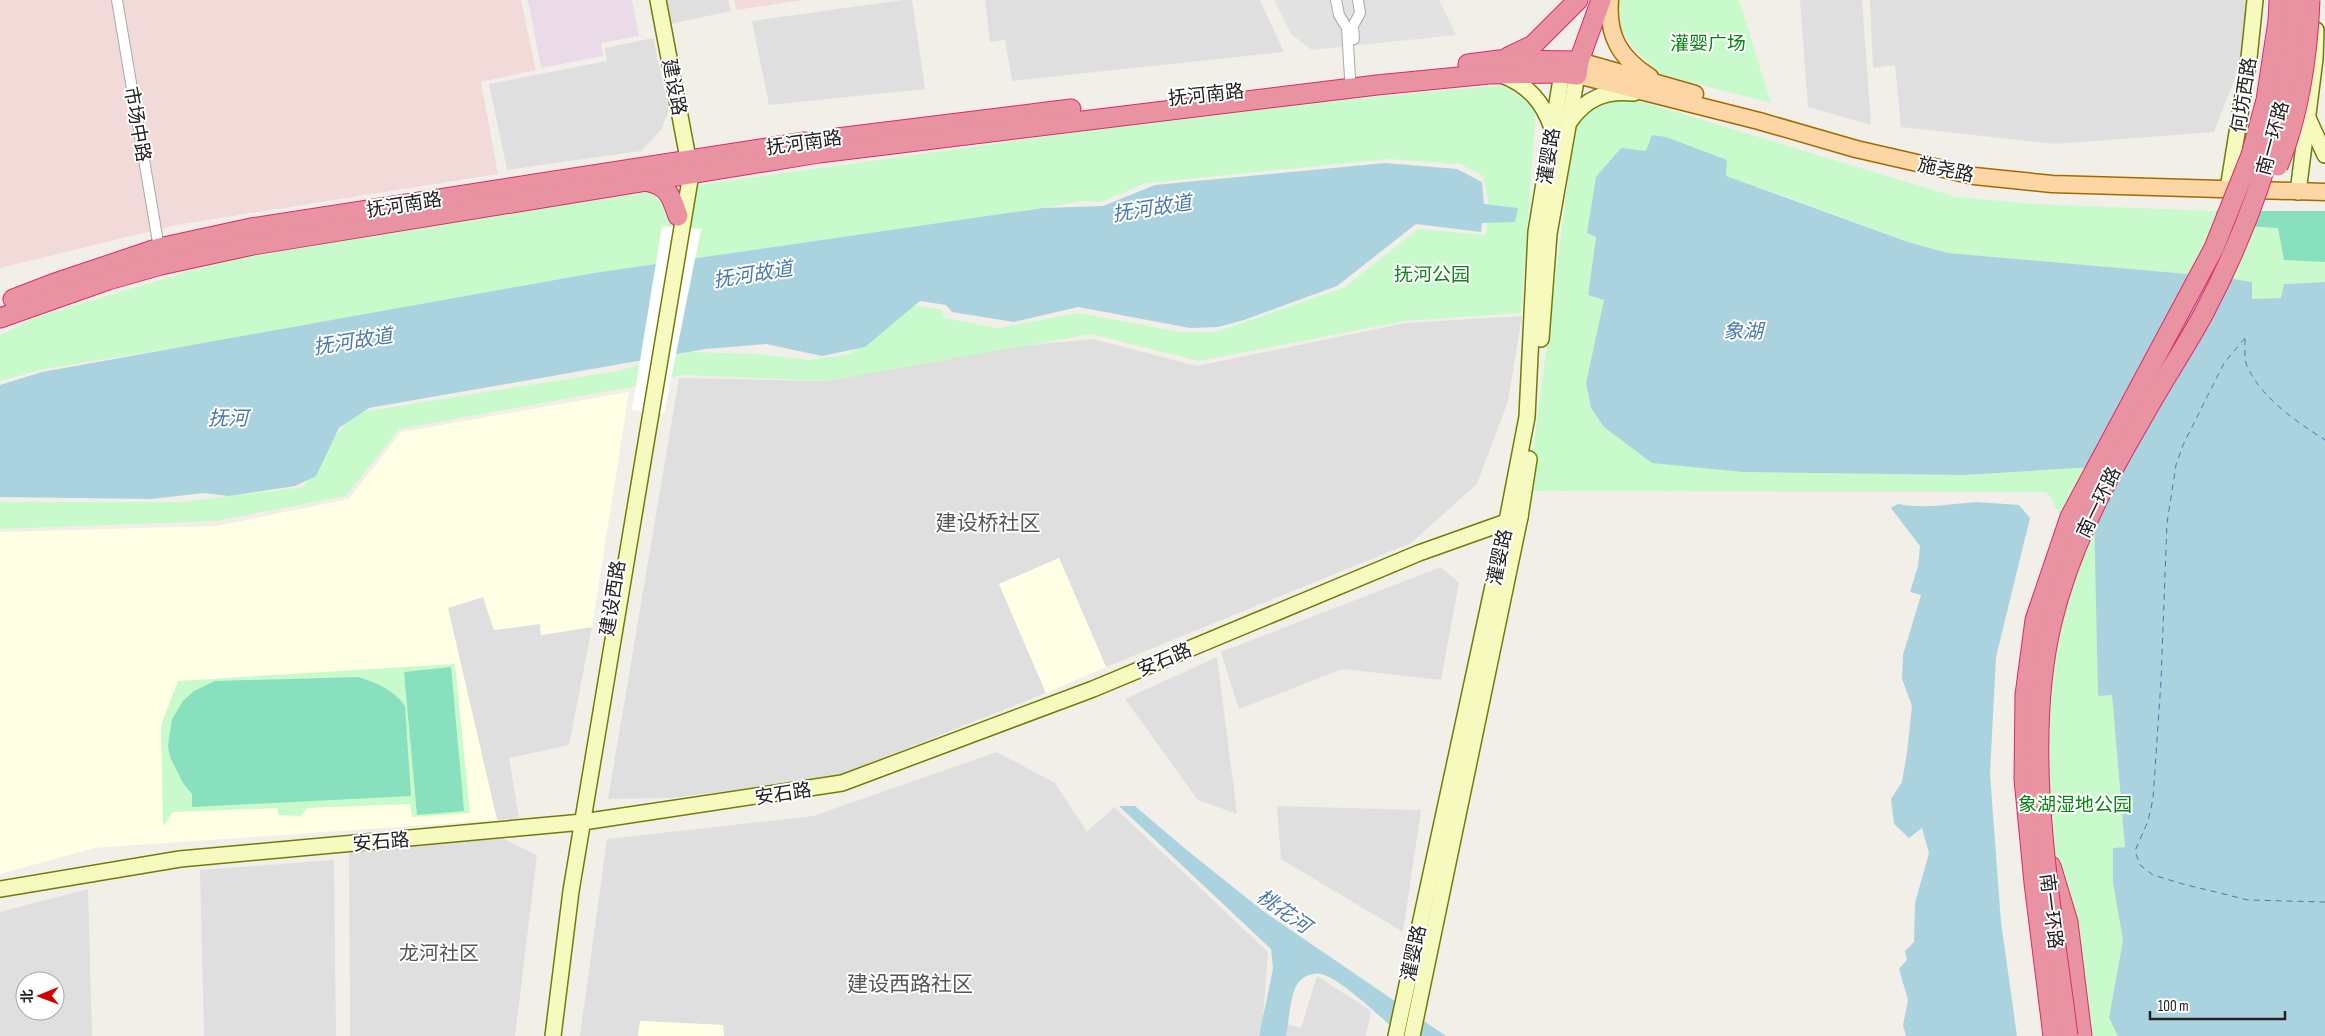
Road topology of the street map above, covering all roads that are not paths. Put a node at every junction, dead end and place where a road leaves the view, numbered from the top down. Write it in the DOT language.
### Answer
graph roads {
  1 [pos="117,0"];
  2 [pos="658,0"];
  3 [pos="1336,0"];
  4 [pos="1358,0"];
  5 [pos="1578,0"];
  6 [pos="1587,0"];
  7 [pos="1601,0"];
  8 [pos="1610,0"];
  9 [pos="2255,0"];
  10 [pos="2267,0"];
  11 [pos="2279,0"];
  12 [pos="2296,0"];
  13 [pos="2310,0"];
  14 [pos="2317,0"];
  15 [pos="1499,67"];
  16 [pos="1571,67"];
  17 [pos="1353,78"];
  18 [pos="1659,89"];
  19 [pos="2307,118"];
  20 [pos="1568,124"];
  21 [pos="1552,128"];
  22 [pos="2325,155"];
  23 [pos="686,168"];
  24 [pos="646,181"];
  25 [pos="2325,184"];
  26 [pos="2228,185"];
  27 [pos="2298,188"];
  28 [pos="2325,192"];
  29 [pos="681,217"];
  30 [pos="159,248"];
  31 [pos="54,290"];
  32 [pos="2188,298"];
  33 [pos="0,305"];
  34 [pos="2203,314"];
  35 [pos="0,318"];
  36 [pos="1514,519"];
  37 [pos="580,823"];
  38 [pos="2043,840"];
  39 [pos="0,889"];
  40 [pos="1412,1035"];
  41 [pos="546,1036"];
  42 [pos="553,1036"];
  43 [pos="1396,1036"];
  44 [pos="2053,1036"];
  45 [pos="2068,1036"];
  46 [pos="2082,1036"];
  1 -- 30 [label="street, 市场中路"];
  2 -- 23 [label="main road, 建设路"];
  3 -- 17 [label="street"];
  4 -- 17 [label="street"];
  5 -- 15 [label="highway"];
  6 -- 16 [label="highway"];
  7 -- 16 [label="highway"];
  8 -- 18 [label="main road"];
  9 -- 26 [label="main road, 何坊西路"];
  10 -- 32 [label="highway, bridge"];
  11 -- 32 [label="highway, 南一环路, bridge"];
  12 -- 34 [label="highway, 南一环路, bridge"];
  13 -- 34 [label="highway, bridge"];
  14 -- 19 [label="main road"];
  15 -- 16 [label="highway, 抚河南路"];
  15 -- 17 [label="highway, 抚河南路"];
  15 -- 21 [label="main road"];
  15 -- 23 [label="highway, 抚河南路"];
  16 -- 18 [label="main road, 施尧路"];
  16 -- 20 [label="main road, 灌婴路"];
  16 -- 21 [label="main road, 灌婴路"];
  17 -- 23 [label="highway, 抚河南路"];
  18 -- 20 [label="main road"];
  18 -- 26 [label="main road, 施尧路"];
  19 -- 22 [label="main road"];
  19 -- 27 [label="main road"];
  20 -- 36 [label="main road, 灌婴路"];
  21 -- 36 [label="main road, 灌婴路"];
  23 -- 24 [label="highway, 抚河南路"];
  23 -- 29 [label="main road, 建设西路"];
  23 -- 30 [label="highway, 抚河南路"];
  24 -- 29 [label="highway"];
  24 -- 31 [label="highway, 抚河南路"];
  25 -- 27 [label="main road, 施尧路"];
  26 -- 27 [label="main road, 施尧路"];
  27 -- 28 [label="main road, 施尧路"];
  29 -- 37 [label="main road, 建设西路"];
  30 -- 31 [label="highway, 抚河南路"];
  31 -- 33 [label="highway"];
  31 -- 35 [label="highway"];
  32 -- 44 [label="highway, 南一环路, bridge"];
  34 -- 38 [label="highway, 南一环路, bridge"];
  36 -- 37 [label="main road, 安石路"];
  36 -- 40 [label="main road, 灌婴路"];
  36 -- 43 [label="main road, 灌婴路"];
  37 -- 39 [label="main road, 安石路"];
  37 -- 41 [label="main road, 建设西路"];
  37 -- 42 [label="main road, 建设西路"];
  38 -- 45 [label="highway, 南一环路, bridge"];
  38 -- 46 [label="highway, bridge"];
}
